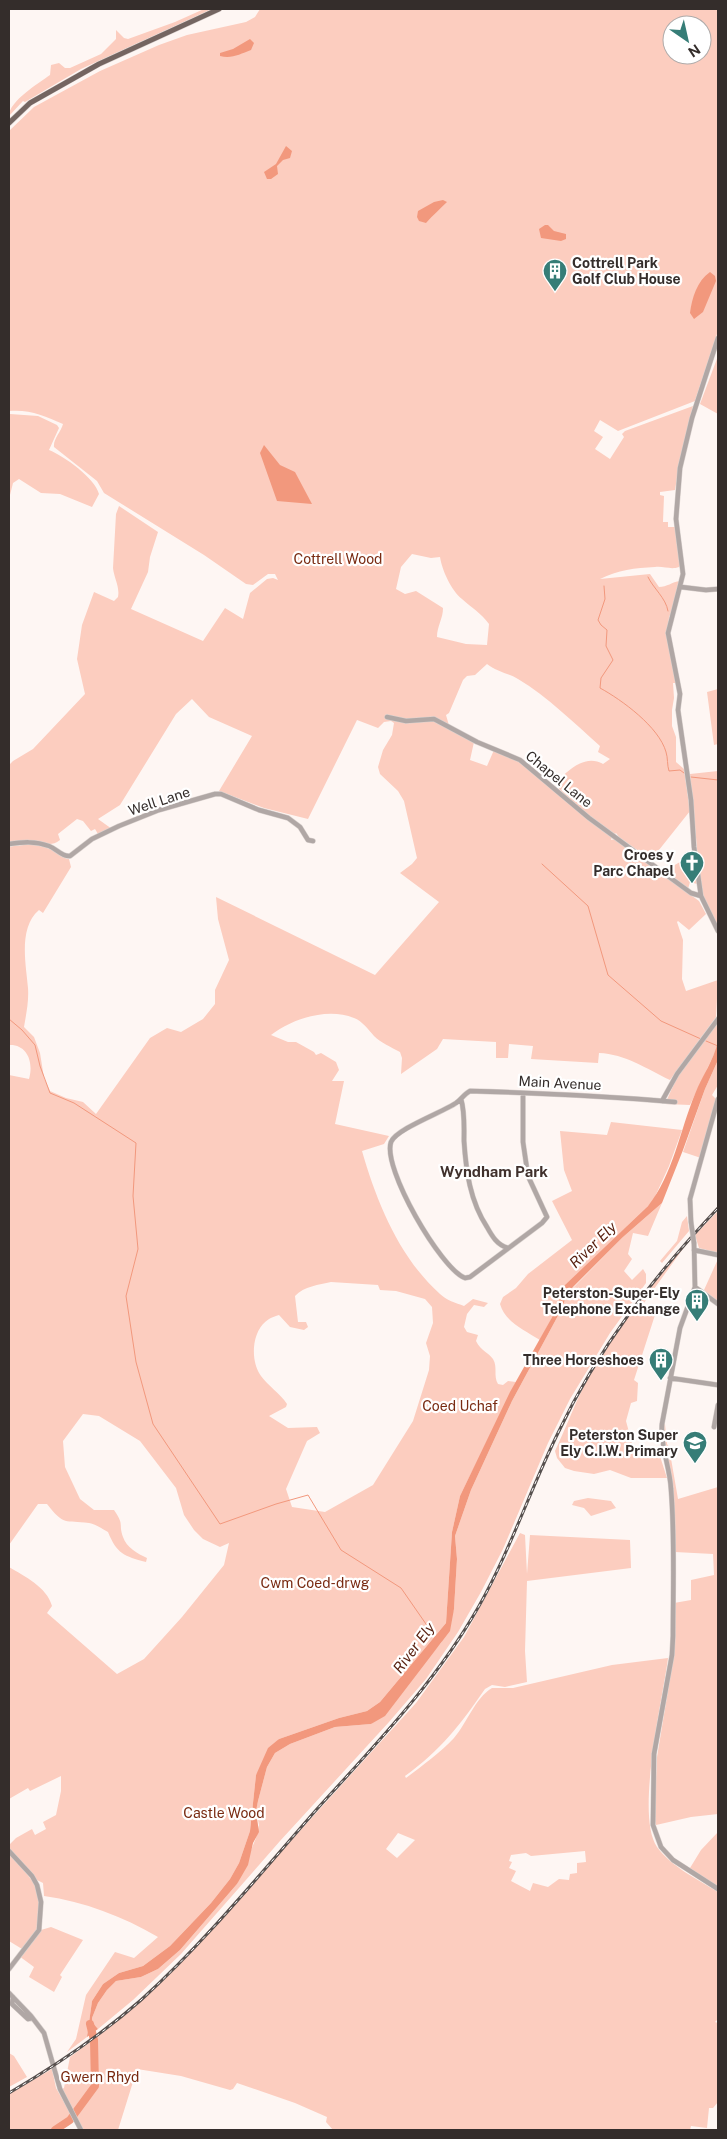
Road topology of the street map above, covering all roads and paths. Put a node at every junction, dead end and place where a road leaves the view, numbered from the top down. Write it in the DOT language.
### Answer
graph roads {
  1 [pos="218,9"];
  2 [pos="9,123"];
  3 [pos="718,338"];
  4 [pos="681,587"];
  5 [pos="718,589"];
  6 [pos="387,717"];
  7 [pos="313,840"];
  8 [pos="9,844"];
  9 [pos="701,896"];
  10 [pos="718,931"];
  11 [pos="718,1019"];
  12 [pos="523,1093"];
  13 [pos="461,1099"];
  14 [pos="718,1099"];
  15 [pos="662,1101"];
  16 [pos="676,1102"];
  17 [pos="508,1248"];
  18 [pos="694,1250"];
  19 [pos="718,1255"];
  20 [pos="695,1287"];
  21 [pos="718,1304"];
  22 [pos="670,1378"];
  23 [pos="718,1385"];
  24 [pos="718,1405"];
  25 [pos="714,1427"];
  26 [pos="9,1851"];
  27 [pos="718,1889"];
  28 [pos="9,1969"];
  29 [pos="11,1995"];
  30 [pos="81,2130"];
  1 -- 2 [label="main road"];
  3 -- 4 [label="street"];
  4 -- 5 [label="street"];
  4 -- 9 [label="street"];
  6 -- 9 [label="street, Chapel Lane"];
  7 -- 8 [label="street, Well Lane"];
  9 -- 10 [label="street"];
  11 -- 15 [label="street"];
  12 -- 13 [label="street, Main Avenue"];
  12 -- 15 [label="street, Main Avenue"];
  12 -- 17 [label="street"];
  13 -- 17 [label="street"];
  13 -- 17 [label="street, Main Avenue"];
  14 -- 18 [label="street, bridge"];
  15 -- 16 [label="street, Main Avenue"];
  18 -- 19 [label="street"];
  18 -- 20 [label="street"];
  20 -- 21 [label="street"];
  20 -- 22 [label="street"];
  22 -- 23 [label="street"];
  22 -- 27 [label="street"];
  24 -- 25 [label="street"];
  26 -- 28 [label="street"];
  29 -- 30 [label="street"];
}
